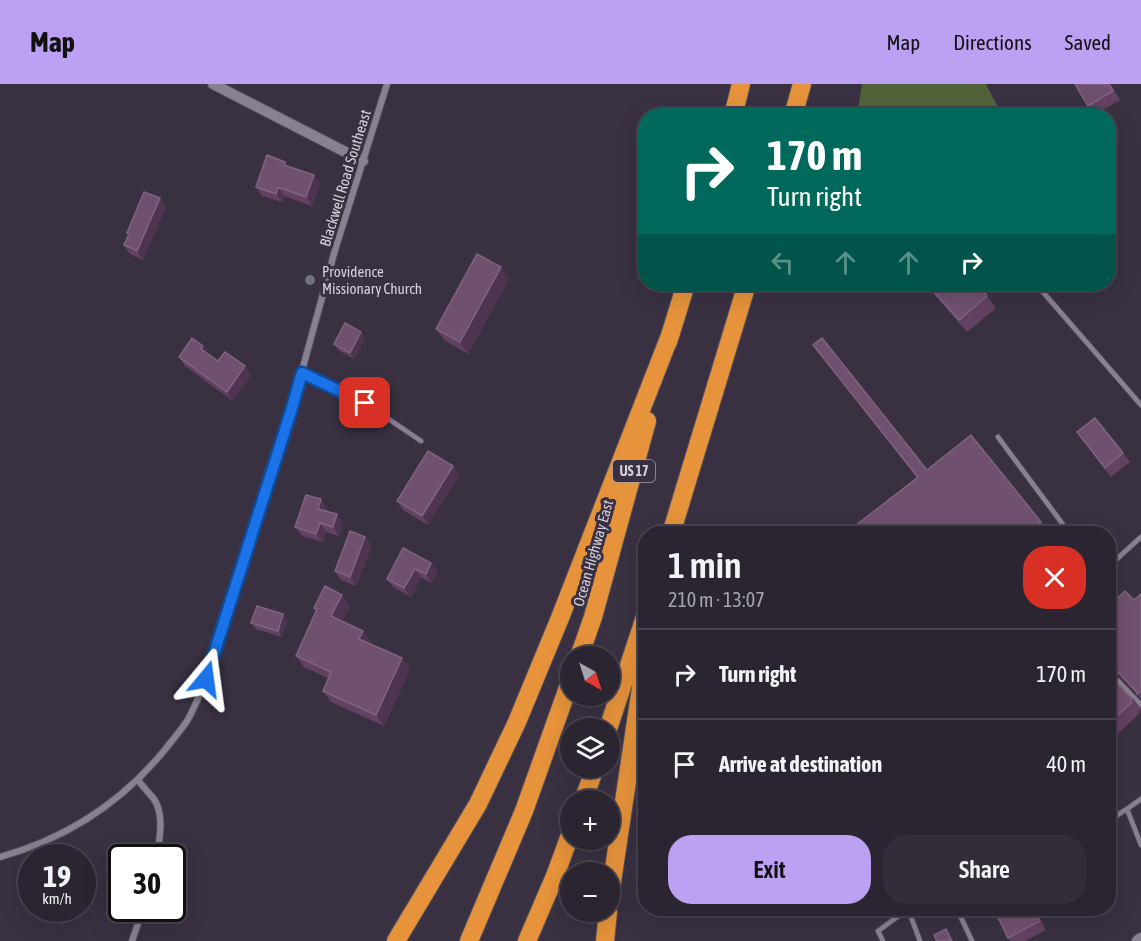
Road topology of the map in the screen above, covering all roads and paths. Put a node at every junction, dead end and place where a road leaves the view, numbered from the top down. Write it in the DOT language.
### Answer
graph roads {
  1 [pos="213,84"];
  2 [pos="387,84"];
  3 [pos="741,84"];
  4 [pos="802,84"];
  5 [pos="735,108"];
  6 [pos="795,108"];
  7 [pos="363,160"];
  8 [pos="684,291"];
  9 [pos="745,291"];
  10 [pos="1042,291"];
  11 [pos="671,333"];
  12 [pos="302,373"];
  13 [pos="1141,405"];
  14 [pos="998,437"];
  15 [pos="421,441"];
  16 [pos="675,526"];
  17 [pos="1064,526"];
  18 [pos="1141,537"];
  19 [pos="1116,560"];
  20 [pos="638,638"];
  21 [pos="583,646"];
  22 [pos="1116,678"];
  23 [pos="1141,705"];
  24 [pos="561,706"];
  25 [pos="638,708"];
  26 [pos="612,718"];
  27 [pos="138,780"];
  28 [pos="1141,799"];
  29 [pos="1126,809"];
  30 [pos="1116,816"];
  31 [pos="1140,842"];
  32 [pos="158,844"];
  33 [pos="565,850"];
  34 [pos="0,857"];
  35 [pos="615,862"];
  36 [pos="898,916"];
  37 [pos="911,916"];
  38 [pos="960,916"];
  39 [pos="139,922"];
  40 [pos="607,922"];
  41 [pos="132,941"];
  42 [pos="396,941"];
  43 [pos="469,941"];
  44 [pos="527,941"];
  45 [pos="605,941"];
  46 [pos="883,941"];
  47 [pos="920,941"];
  48 [pos="972,941"];
  1 -- 7 [label="street"];
  2 -- 7 [label="street, Blackwell Road Southeast"];
  3 -- 5 [label="highway"];
  4 -- 6 [label="highway"];
  7 -- 12 [label="street, Blackwell Road Southeast"];
  8 -- 11 [label="highway, Ocean Highway East / US 17"];
  9 -- 16 [label="highway"];
  10 -- 13 [label="lane"];
  11 -- 21 [label="highway, Ocean Highway East / US 17"];
  11 -- 42 [label="highway"];
  12 -- 15 [label="lane"];
  12 -- 27 [label="street, Blackwell Road Southeast"];
  14 -- 17 [label="lane"];
  18 -- 19 [label="lane"];
  20 -- 26 [label="highway"];
  22 -- 23 [label="lane"];
  24 -- 43 [label="highway"];
  25 -- 35 [label="highway"];
  27 -- 32 [label="street"];
  27 -- 34 [label="street, Blackwell Road Southeast"];
  28 -- 29 [label="lane"];
  29 -- 30 [label="lane"];
  29 -- 31 [label="lane"];
  33 -- 44 [label="highway"];
  36 -- 46 [label="lane"];
  37 -- 47 [label="lane"];
  38 -- 48 [label="lane"];
  39 -- 41 [label="street"];
  40 -- 45 [label="highway"];
}
